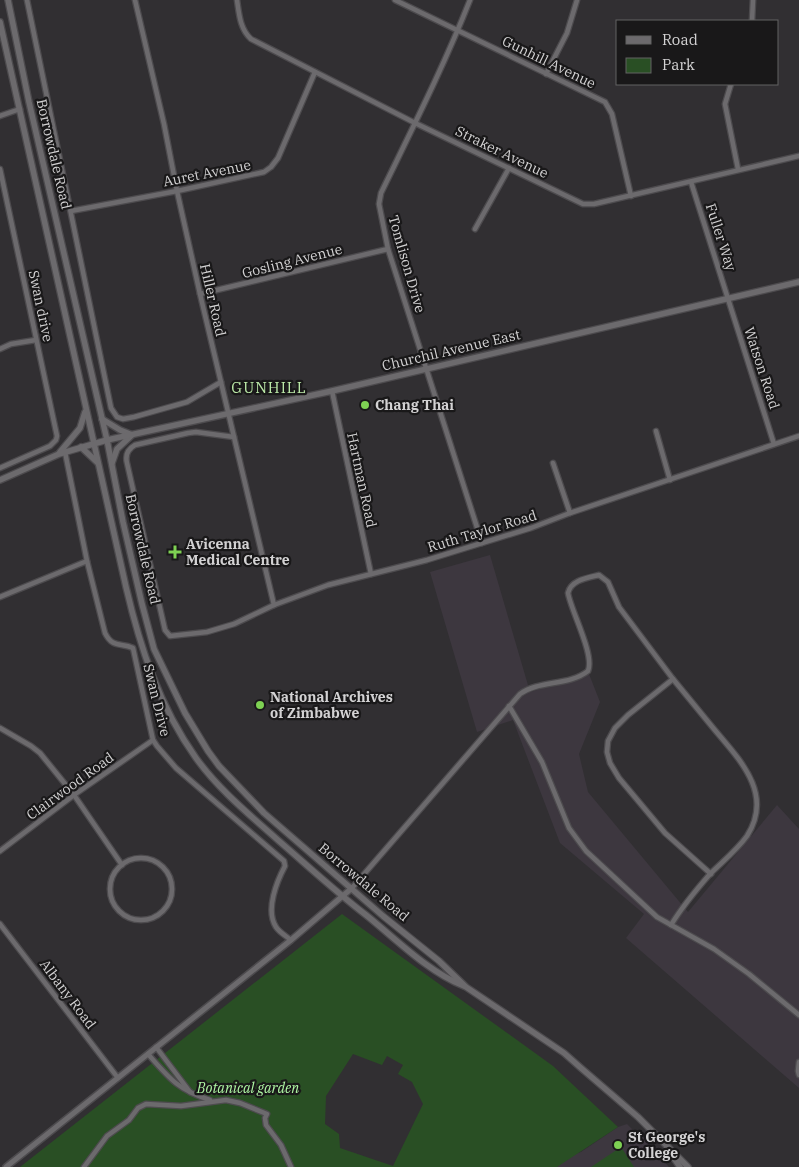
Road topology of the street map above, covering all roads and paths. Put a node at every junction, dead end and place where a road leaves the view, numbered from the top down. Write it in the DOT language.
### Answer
graph roads {
  1 [pos="8,0"];
  2 [pos="27,0"];
  3 [pos="135,0"];
  4 [pos="237,0"];
  5 [pos="394,0"];
  6 [pos="470,0"];
  7 [pos="577,0"];
  8 [pos="753,0"];
  9 [pos="752,20"];
  10 [pos="0,22"];
  11 [pos="458,31"];
  12 [pos="315,72"];
  13 [pos="546,74"];
  14 [pos="731,85"];
  15 [pos="20,109"];
  16 [pos="0,116"];
  17 [pos="415,123"];
  18 [pos="799,156"];
  19 [pos="508,168"];
  20 [pos="0,169"];
  21 [pos="738,169"];
  22 [pos="691,182"];
  23 [pos="176,191"];
  24 [pos="631,196"];
  25 [pos="71,211"];
  26 [pos="475,229"];
  27 [pos="388,249"];
  28 [pos="799,282"];
  29 [pos="200,294"];
  30 [pos="728,298"];
  31 [pos="36,340"];
  32 [pos="0,349"];
  33 [pos="426,369"];
  34 [pos="221,382"];
  35 [pos="332,391"];
  36 [pos="86,409"];
  37 [pos="229,414"];
  38 [pos="102,419"];
  39 [pos="656,431"];
  40 [pos="132,435"];
  41 [pos="799,436"];
  42 [pos="234,437"];
  43 [pos="107,440"];
  44 [pos="94,444"];
  45 [pos="774,444"];
  46 [pos="81,447"];
  47 [pos="62,453"];
  48 [pos="112,463"];
  49 [pos="553,464"];
  50 [pos="99,465"];
  51 [pos="0,468"];
  52 [pos="0,480"];
  53 [pos="670,480"];
  54 [pos="570,513"];
  55 [pos="482,543"];
  56 [pos="87,561"];
  57 [pos="371,574"];
  58 [pos="0,597"];
  59 [pos="274,605"];
  60 [pos="673,679"];
  61 [pos="509,706"];
  62 [pos="0,728"];
  63 [pos="153,740"];
  64 [pos="74,795"];
  65 [pos="0,850"];
  66 [pos="122,865"];
  67 [pos="710,874"];
  68 [pos="352,888"];
  69 [pos="343,897"];
  70 [pos="0,924"];
  71 [pos="671,925"];
  72 [pos="290,940"];
  73 [pos="466,986"];
  74 [pos="799,1015"];
  75 [pos="156,1047"];
  76 [pos="148,1054"];
  77 [pos="799,1062"];
  78 [pos="799,1075"];
  79 [pos="118,1078"];
  80 [pos="191,1093"];
  81 [pos="212,1100"];
  82 [pos="666,1146"];
  83 [pos="6,1167"];
  84 [pos="84,1167"];
  85 [pos="291,1167"];
  86 [pos="680,1167"];
  87 [pos="688,1167"];
  1 -- 38 [label="main road, Borrowdale Road"];
  2 -- 25 [label="street"];
  3 -- 23 [label="street, Hiller Road"];
  4 -- 12 [label="street, Straker Avenue"];
  5 -- 11 [label="street, Gunhill Avenue"];
  6 -- 11 [label="street, Tomlison Drive"];
  7 -- 13 [label="street"];
  8 -- 9 [label="street"];
  10 -- 15 [label="main road, Borrowdale Road"];
  11 -- 13 [label="street, Gunhill Avenue"];
  11 -- 17 [label="street, Tomlison Drive"];
  12 -- 17 [label="street, Straker Avenue"];
  12 -- 23 [label="street, Auret Avenue"];
  13 -- 24 [label="street, Gunhill Avenue"];
  14 -- 21 [label="street"];
  15 -- 16 [label="street"];
  15 -- 36 [label="main road, Borrowdale Road"];
  17 -- 19 [label="street, Straker Avenue"];
  17 -- 27 [label="street, Tomlison Drive"];
  18 -- 21 [label="street, Straker Avenue"];
  19 -- 24 [label="street, Straker Avenue"];
  19 -- 26 [label="street"];
  20 -- 31 [label="street, Swan drive"];
  21 -- 22 [label="street, Straker Avenue"];
  22 -- 24 [label="street, Straker Avenue"];
  22 -- 30 [label="street, Fuller Way"];
  23 -- 25 [label="street, Auret Avenue"];
  23 -- 29 [label="street, Hiller Road"];
  25 -- 34 [label="street"];
  27 -- 29 [label="street, Gosling Avenue"];
  27 -- 33 [label="street, Tomlison Drive"];
  28 -- 30 [label="main road, Churchil Avenue East"];
  29 -- 34 [label="street, Hiller Road"];
  30 -- 33 [label="main road, Churchil Avenue East"];
  30 -- 45 [label="street, Watson Road"];
  31 -- 32 [label="street"];
  31 -- 51 [label="street, Swan drive"];
  33 -- 35 [label="main road, Churchil Avenue East"];
  33 -- 55 [label="street, Tomlison Drive"];
  34 -- 37 [label="street, Hiller Road"];
  35 -- 37 [label="main road, Churchil Avenue East"];
  35 -- 57 [label="street, Hartman Road"];
  36 -- 44 [label="main road, Borrowdale Road"];
  36 -- 47 [label="main road"];
  37 -- 40 [label="main road, Churchil Avenue East"];
  37 -- 42 [label="street, Hiller Road"];
  38 -- 40 [label="main road"];
  38 -- 43 [label="main road, Borrowdale Road"];
  39 -- 53 [label="street"];
  40 -- 43 [label="main road, Churchil Avenue East"];
  40 -- 48 [label="main road"];
  41 -- 45 [label="street, Ruth Taylor Road"];
  42 -- 59 [label="street, Hiller Road"];
  42 -- 59 [label="street, Ruth Taylor Road"];
  43 -- 44 [label="main road, Churchil Avenue East"];
  43 -- 48 [label="main road, Borrowdale Road"];
  44 -- 46 [label="main road, Churchil Avenue East"];
  44 -- 50 [label="main road, Borrowdale Road"];
  45 -- 53 [label="street, Ruth Taylor Road"];
  46 -- 47 [label="main road, Churchil Avenue East"];
  46 -- 50 [label="main road"];
  47 -- 52 [label="main road, Churchil Avenue East"];
  47 -- 56 [label="street, Swan Drive"];
  48 -- 68 [label="main road, Borrowdale Road"];
  49 -- 54 [label="street"];
  50 -- 69 [label="main road, Borrowdale Road"];
  53 -- 54 [label="street, Ruth Taylor Road"];
  54 -- 55 [label="street, Ruth Taylor Road"];
  55 -- 57 [label="street, Ruth Taylor Road"];
  56 -- 58 [label="street"];
  56 -- 63 [label="street, Swan Drive"];
  57 -- 59 [label="street, Ruth Taylor Road"];
  60 -- 61 [label="street"];
  60 -- 67 [label="street"];
  60 -- 67 [label="street"];
  61 -- 68 [label="street"];
  61 -- 71 [label="street"];
  62 -- 64 [label="street"];
  63 -- 64 [label="street, Clairwood Road"];
  63 -- 72 [label="street, Swan Drive"];
  64 -- 65 [label="street, Clairwood Road"];
  64 -- 66 [label="street"];
  66 -- 66 [label="street"];
  67 -- 71 [label="street"];
  68 -- 69 [label="street"];
  68 -- 73 [label="main road, Borrowdale Road"];
  69 -- 72 [label="street"];
  69 -- 73 [label="main road, Borrowdale Road"];
  70 -- 79 [label="street, Albany Road"];
  71 -- 74 [label="street"];
  72 -- 75 [label="street"];
  73 -- 82 [label="main road, Borrowdale Road"];
  75 -- 76 [label="street"];
  75 -- 80 [label="street"];
  76 -- 79 [label="street"];
  76 -- 80 [label="street"];
  77 -- 78 [label="street"];
  79 -- 83 [label="street"];
  80 -- 81 [label="street"];
  81 -- 84 [label="street"];
  81 -- 85 [label="street"];
  82 -- 86 [label="main road, Borrowdale Road"];
  82 -- 87 [label="main road, Borrowdale Road"];
}
